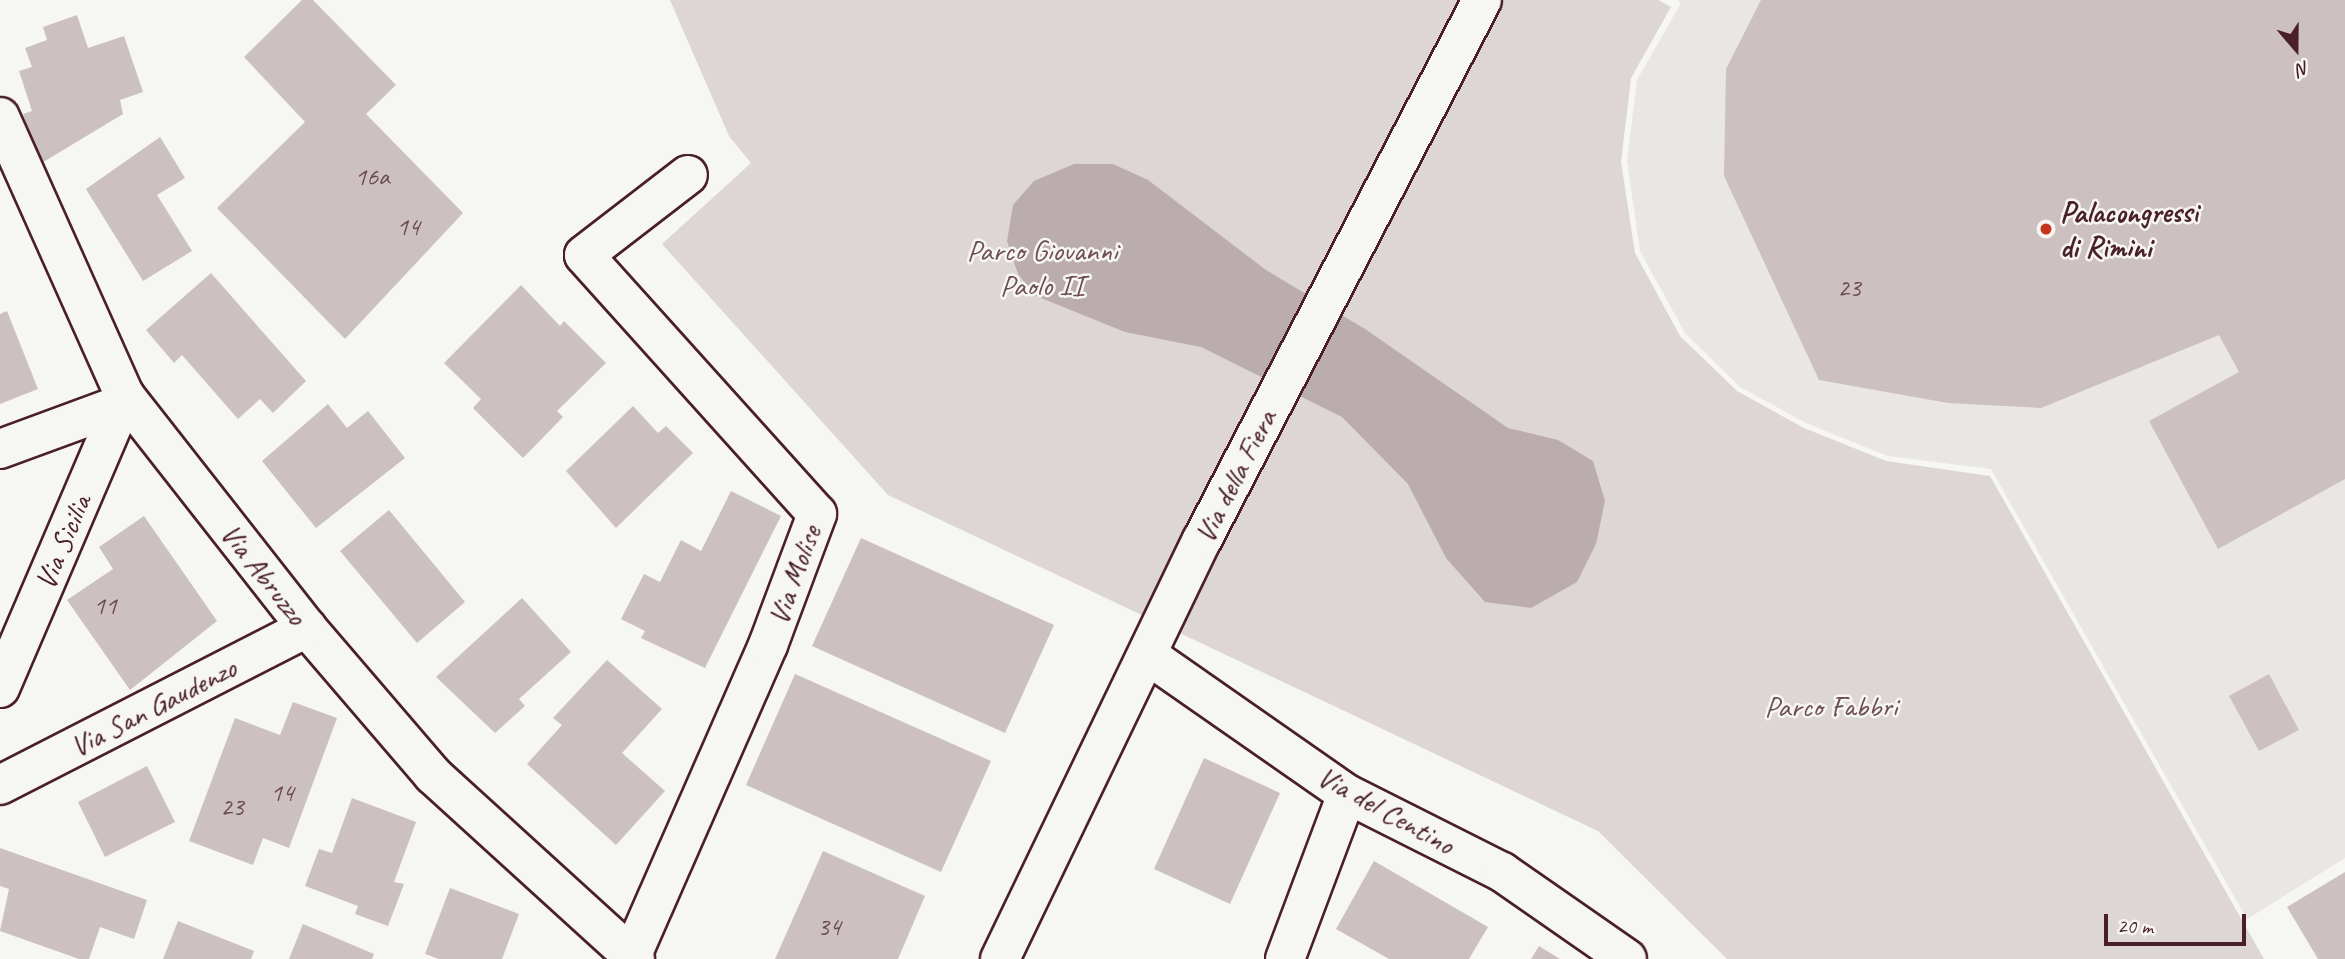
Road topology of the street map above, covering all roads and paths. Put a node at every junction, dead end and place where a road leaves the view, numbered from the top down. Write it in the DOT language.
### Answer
graph roads {
  1 [pos="1482,0"];
  2 [pos="3,135"];
  3 [pos="688,175"];
  4 [pos="123,400"];
  5 [pos="0,449"];
  6 [pos="307,628"];
  7 [pos="1149,656"];
  8 [pos="0,688"];
  9 [pos="0,785"];
  10 [pos="1347,794"];
  11 [pos="634,957"];
  12 [pos="1000,959"];
  13 [pos="1285,959"];
  14 [pos="1627,959"];
  1 -- 7 [label="street, Via della Fiera"];
  2 -- 4 [label="street, Via Abruzzo"];
  3 -- 11 [label="street, Via Molise"];
  4 -- 5 [label="street"];
  4 -- 6 [label="street, Via Abruzzo"];
  4 -- 8 [label="street, Via Sicilia"];
  6 -- 9 [label="street, Via San Gaudenzo"];
  6 -- 11 [label="street, Via Abruzzo"];
  7 -- 10 [label="street, Via del Centino"];
  7 -- 12 [label="street, Via della Fiera"];
  10 -- 13 [label="street"];
  10 -- 14 [label="street, Via del Centino"];
}
